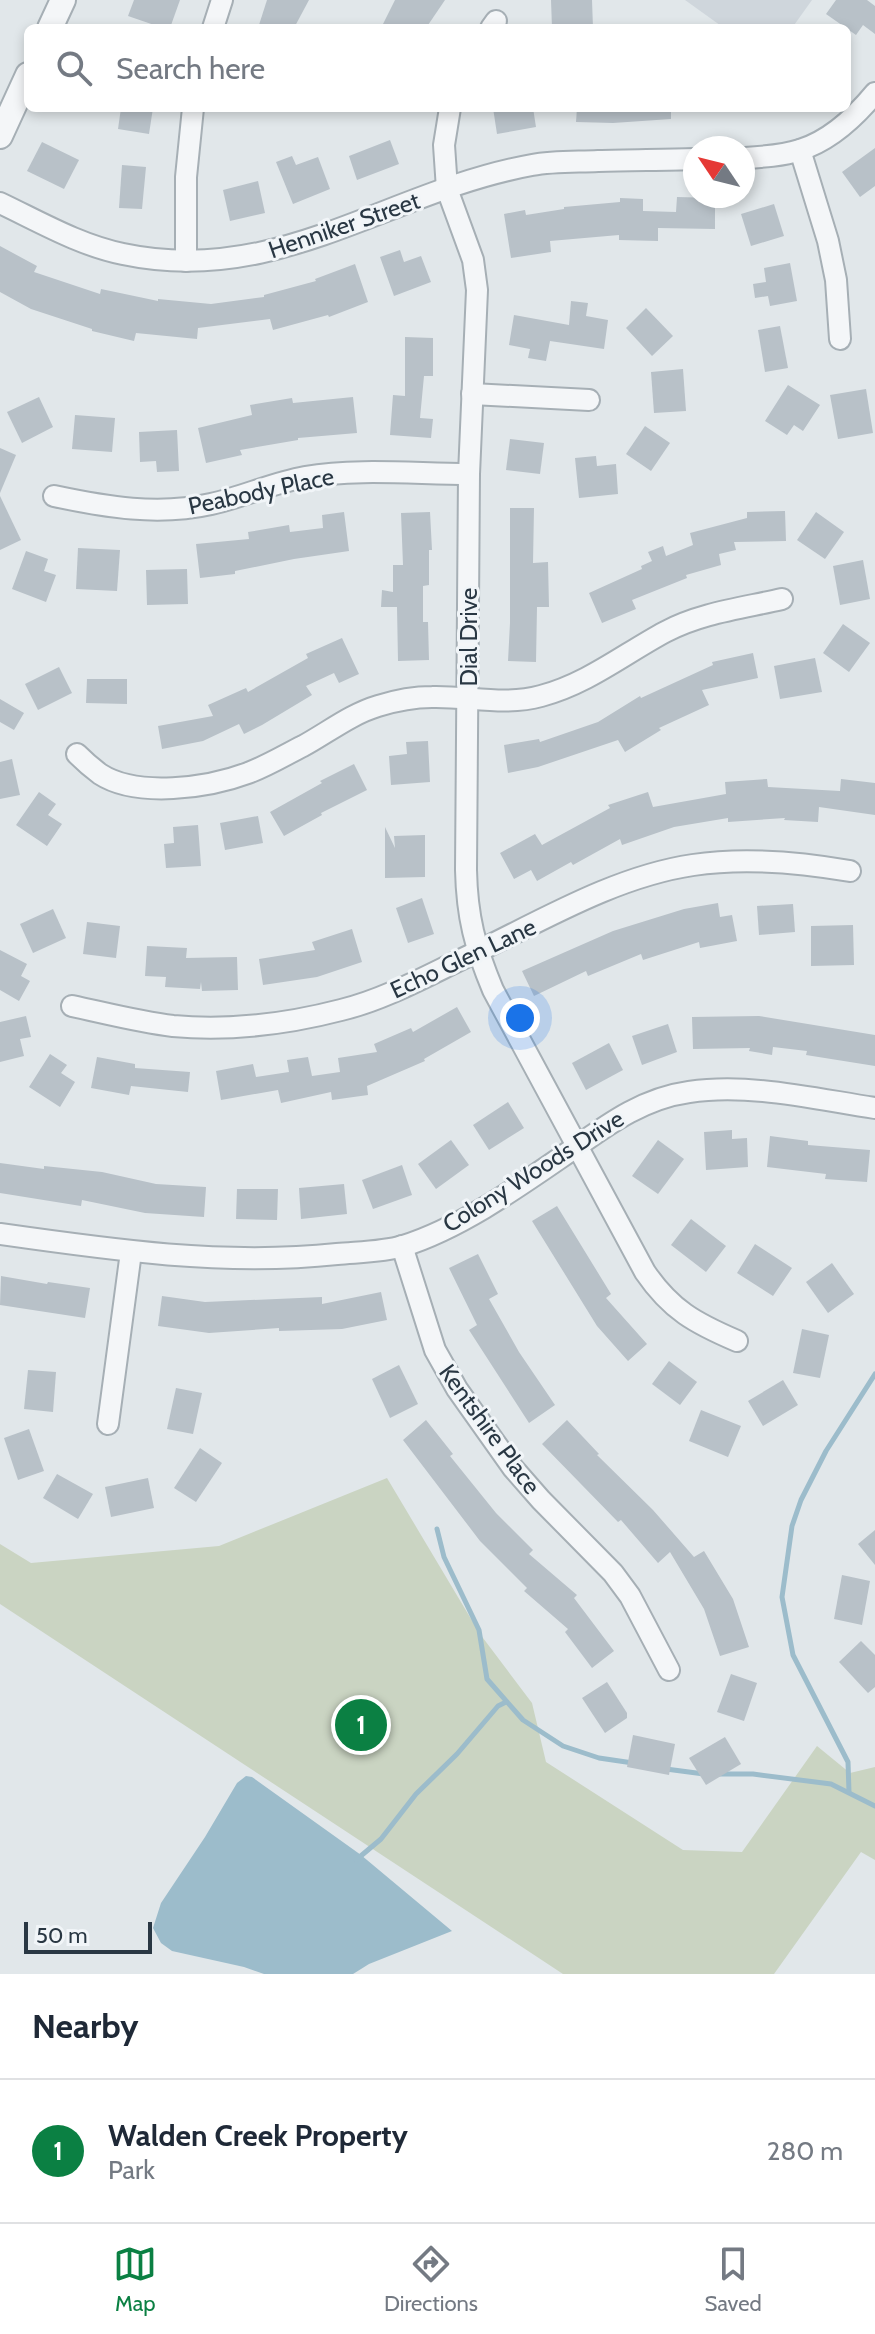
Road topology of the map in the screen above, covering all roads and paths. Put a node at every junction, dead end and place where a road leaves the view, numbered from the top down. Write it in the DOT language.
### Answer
graph roads {
  1 [pos="63,0"];
  2 [pos="222,0"];
  3 [pos="52,24"];
  4 [pos="214,24"];
  5 [pos="24,78"];
  6 [pos="24,83"];
  7 [pos="875,93"];
  8 [pos="0,102"];
  9 [pos="193,112"];
  10 [pos="449,112"];
  11 [pos="0,136"];
  12 [pos="800,150"];
  13 [pos="755,156"];
  14 [pos="683,159"];
  15 [pos="447,189"];
  16 [pos="0,203"];
  17 [pos="186,261"];
  18 [pos="840,339"];
  19 [pos="472,394"];
  20 [pos="589,400"];
  21 [pos="469,474"];
  22 [pos="54,496"];
  23 [pos="782,599"];
  24 [pos="469,699"];
  25 [pos="77,754"];
  26 [pos="850,871"];
  27 [pos="477,953"];
  28 [pos="72,1006"];
  29 [pos="875,1108"];
  30 [pos="577,1146"];
  31 [pos="0,1234"];
  32 [pos="402,1246"];
  33 [pos="131,1252"];
  34 [pos="737,1341"];
  35 [pos="108,1424"];
  36 [pos="669,1670"];
  1 -- 3 [label="street"];
  2 -- 4 [label="street"];
  5 -- 8 [label="street"];
  6 -- 11 [label="street"];
  7 -- 12 [label="street"];
  9 -- 17 [label="street"];
  10 -- 15 [label="street, Dial Drive"];
  12 -- 13 [label="street"];
  12 -- 18 [label="street"];
  14 -- 15 [label="street, Henniker Street"];
  15 -- 17 [label="street, Henniker Street"];
  15 -- 19 [label="street, Dial Drive"];
  16 -- 17 [label="street, Henniker Street"];
  19 -- 20 [label="street"];
  19 -- 21 [label="street, Dial Drive"];
  21 -- 22 [label="street, Peabody Place"];
  21 -- 24 [label="street, Dial Drive"];
  23 -- 24 [label="street"];
  24 -- 25 [label="street"];
  24 -- 27 [label="street, Dial Drive"];
  26 -- 27 [label="street, Echo Glen Lane"];
  27 -- 28 [label="street, Echo Glen Lane"];
  27 -- 30 [label="street, Dial Drive"];
  29 -- 30 [label="street, Colony Woods Drive"];
  30 -- 32 [label="street, Colony Woods Drive"];
  30 -- 34 [label="street, Dial Drive"];
  31 -- 33 [label="street, Colony Woods Drive"];
  32 -- 33 [label="street, Colony Woods Drive"];
  32 -- 36 [label="street, Kentshire Place"];
  33 -- 35 [label="street"];
}
